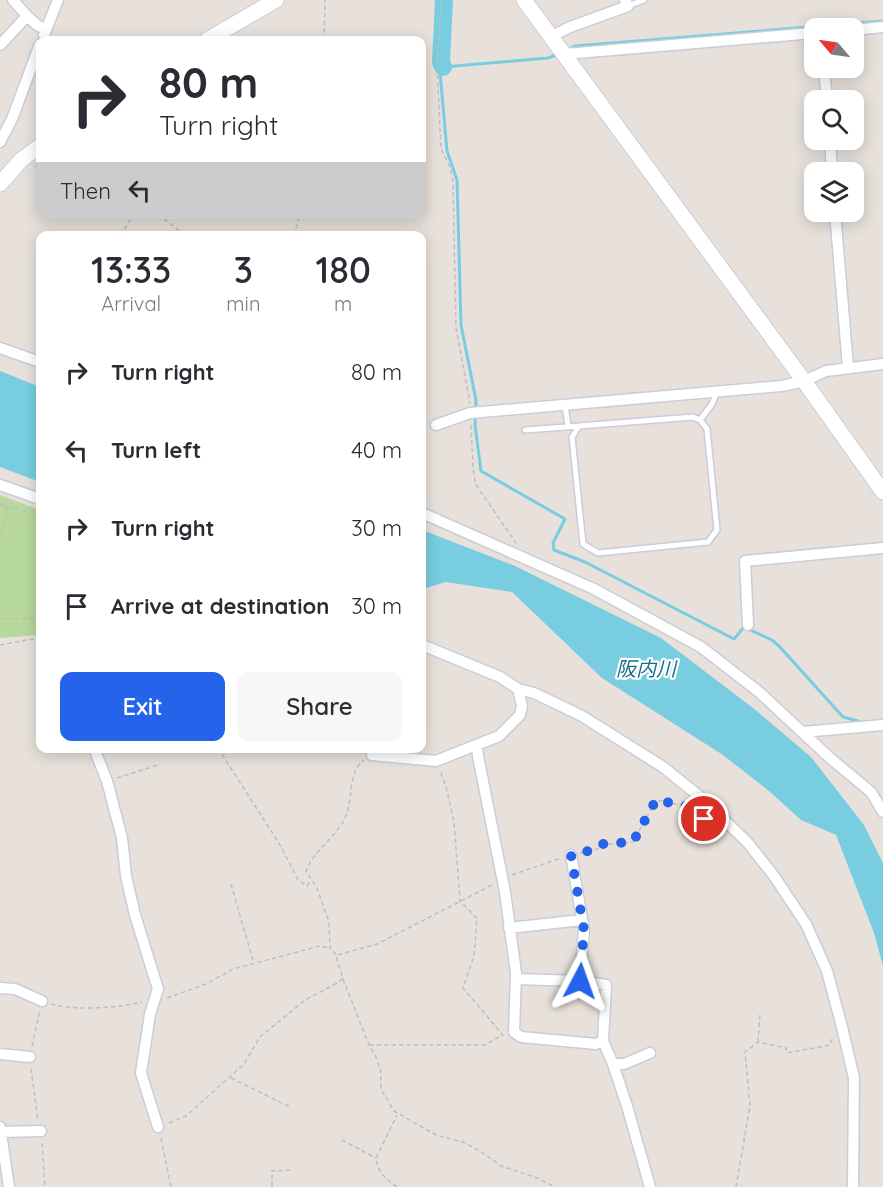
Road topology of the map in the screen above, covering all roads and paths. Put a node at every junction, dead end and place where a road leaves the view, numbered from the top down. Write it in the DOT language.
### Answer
graph roads {
  1 [pos="14,0"];
  2 [pos="58,0"];
  3 [pos="276,0"];
  4 [pos="325,0"];
  5 [pos="441,0"];
  6 [pos="524,0"];
  7 [pos="644,0"];
  8 [pos="626,3"];
  9 [pos="27,16"];
  10 [pos="883,27"];
  11 [pos="864,29"];
  12 [pos="46,30"];
  13 [pos="804,34"];
  14 [pos="44,36"];
  15 [pos="214,36"];
  16 [pos="324,36"];
  17 [pos="552,36"];
  18 [pos="0,45"];
  19 [pos="565,54"];
  20 [pos="36,55"];
  21 [pos="0,142"];
  22 [pos="36,149"];
  23 [pos="0,184"];
  24 [pos="164,219"];
  25 [pos="836,222"];
  26 [pos="180,231"];
  27 [pos="0,348"];
  28 [pos="36,361"];
  29 [pos="883,364"];
  30 [pos="848,368"];
  31 [pos="804,381"];
  32 [pos="717,392"];
  33 [pos="565,405"];
  34 [pos="470,413"];
  35 [pos="700,420"];
  36 [pos="436,425"];
  37 [pos="568,426"];
  38 [pos="579,426"];
  39 [pos="525,430"];
  40 [pos="0,485"];
  41 [pos="883,492"];
  42 [pos="36,498"];
  43 [pos="0,504"];
  44 [pos="7,506"];
  45 [pos="36,514"];
  46 [pos="426,515"];
  47 [pos="0,532"];
  48 [pos="883,548"];
  49 [pos="521,558"];
  50 [pos="0,618"];
  51 [pos="36,618"];
  52 [pos="748,625"];
  53 [pos="36,640"];
  54 [pos="0,645"];
  55 [pos="426,647"];
  56 [pos="518,689"];
  57 [pos="883,724"];
  58 [pos="803,732"];
  59 [pos="477,745"];
  60 [pos="96,753"];
  61 [pos="221,753"];
  62 [pos="372,755"];
  63 [pos="436,761"];
  64 [pos="158,765"];
  65 [pos="107,781"];
  66 [pos="883,812"];
  67 [pos="713,825"];
  68 [pos="571,855"];
  69 [pos="503,880"];
  70 [pos="311,881"];
  71 [pos="231,884"];
  72 [pos="460,901"];
  73 [pos="582,920"];
  74 [pos="509,928"];
  75 [pos="330,948"];
  76 [pos="337,955"];
  77 [pos="254,964"];
  78 [pos="343,978"];
  79 [pos="516,979"];
  80 [pos="580,981"];
  81 [pos="0,988"];
  82 [pos="156,998"];
  83 [pos="42,1001"];
  84 [pos="760,1014"];
  85 [pos="840,1019"];
  86 [pos="603,1041"];
  87 [pos="758,1042"];
  88 [pos="369,1045"];
  89 [pos="650,1053"];
  90 [pos="0,1054"];
  91 [pos="30,1057"];
  92 [pos="613,1064"];
  93 [pos="230,1077"];
  94 [pos="290,1107"];
  95 [pos="398,1113"];
  96 [pos="158,1127"];
  97 [pos="0,1129"];
  98 [pos="40,1131"];
  99 [pos="342,1140"];
  100 [pos="376,1158"];
  101 [pos="290,1170"];
  102 [pos="9,1187"];
  103 [pos="45,1187"];
  104 [pos="171,1187"];
  105 [pos="272,1187"];
  106 [pos="398,1187"];
  107 [pos="555,1187"];
  108 [pos="650,1187"];
  109 [pos="736,1187"];
  110 [pos="853,1187"];
  1 -- 9 [label="street"];
  2 -- 12 [label="street"];
  3 -- 15 [label="street"];
  4 -- 16 [label="path"];
  5 -- 34 [label="path"];
  6 -- 17 [label="street"];
  7 -- 8 [label="lane"];
  8 -- 17 [label="street"];
  9 -- 12 [label="street"];
  9 -- 18 [label="street"];
  10 -- 11 [label="street"];
  12 -- 14 [label="street"];
  13 -- 19 [label="street"];
  17 -- 19 [label="street"];
  19 -- 31 [label="street"];
  20 -- 21 [label="street"];
  22 -- 23 [label="street"];
  24 -- 26 [label="path"];
  25 -- 30 [label="street"];
  27 -- 28 [label="street"];
  29 -- 30 [label="street"];
  30 -- 31 [label="street"];
  31 -- 32 [label="street"];
  31 -- 41 [label="street"];
  32 -- 33 [label="street"];
  32 -- 35 [label="lane"];
  33 -- 34 [label="street"];
  33 -- 37 [label="lane"];
  34 -- 36 [label="street"];
  34 -- 49 [label="path"];
  35 -- 38 [label="lane"];
  35 -- 38 [label="lane"];
  37 -- 38 [label="lane"];
  37 -- 39 [label="lane"];
  40 -- 42 [label="street"];
  43 -- 44 [label="path"];
  44 -- 45 [label="path"];
  44 -- 47 [label="path"];
  46 -- 49 [label="street"];
  48 -- 52 [label="street"];
  49 -- 58 [label="street"];
  50 -- 51 [label="path"];
  53 -- 54 [label="path"];
  55 -- 56 [label="street"];
  56 -- 59 [label="street"];
  56 -- 85 [label="street"];
  57 -- 58 [label="street"];
  58 -- 66 [label="street"];
  59 -- 63 [label="street"];
  59 -- 69 [label="street"];
  60 -- 65 [label="street"];
  61 -- 70 [label="path"];
  62 -- 63 [label="street"];
  62 -- 70 [label="path"];
  63 -- 72 [label="path"];
  64 -- 65 [label="path"];
  65 -- 82 [label="street"];
  67 -- 68 [label="path"];
  68 -- 69 [label="path"];
  68 -- 73 [label="street"];
  69 -- 72 [label="path"];
  69 -- 74 [label="street"];
  70 -- 75 [label="path"];
  71 -- 77 [label="path"];
  72 -- 76 [label="path"];
  72 -- 88 [label="path"];
  73 -- 74 [label="street"];
  73 -- 80 [label="street"];
  74 -- 79 [label="street"];
  75 -- 76 [label="path"];
  75 -- 77 [label="path"];
  76 -- 78 [label="path"];
  77 -- 82 [label="path"];
  78 -- 88 [label="path"];
  78 -- 93 [label="path"];
  79 -- 80 [label="street"];
  79 -- 86 [label="street"];
  80 -- 86 [label="street"];
  81 -- 83 [label="street"];
  82 -- 83 [label="path"];
  82 -- 96 [label="street"];
  83 -- 91 [label="path"];
  84 -- 87 [label="path"];
  85 -- 87 [label="path"];
  85 -- 110 [label="street"];
  86 -- 92 [label="street"];
  87 -- 109 [label="path"];
  88 -- 95 [label="path"];
  89 -- 92 [label="street"];
  90 -- 91 [label="street"];
  91 -- 98 [label="path"];
  92 -- 108 [label="street"];
  93 -- 94 [label="path"];
  93 -- 96 [label="path"];
  95 -- 100 [label="path"];
  95 -- 107 [label="path"];
  96 -- 104 [label="path"];
  97 -- 98 [label="street"];
  97 -- 102 [label="street"];
  98 -- 103 [label="path"];
  99 -- 100 [label="path"];
  100 -- 106 [label="path"];
  101 -- 105 [label="path"];
}
